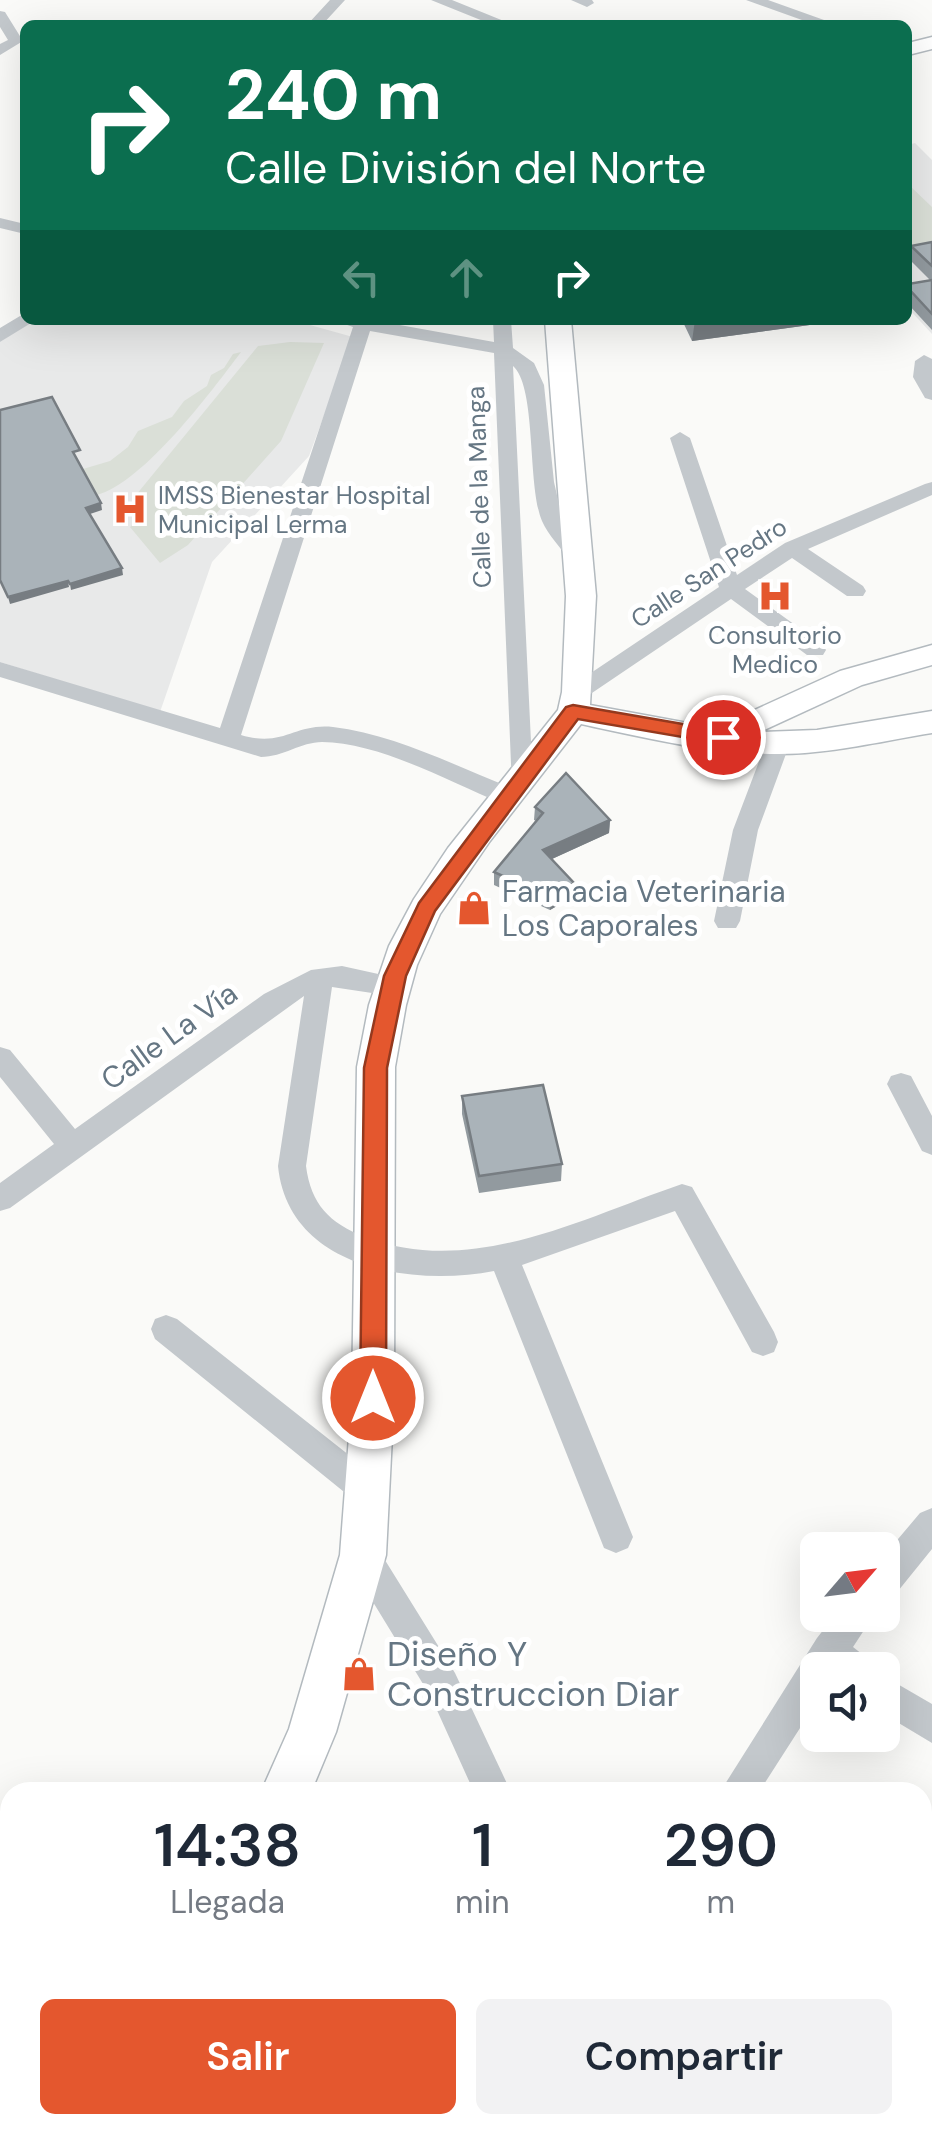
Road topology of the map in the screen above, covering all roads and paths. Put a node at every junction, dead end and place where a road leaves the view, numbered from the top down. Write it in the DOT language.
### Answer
graph roads {
  1 [pos="438,0"];
  2 [pos="753,0"];
  3 [pos="0,14"];
  4 [pos="493,20"];
  5 [pos="815,20"];
  6 [pos="0,50"];
  7 [pos="351,325"];
  8 [pos="368,325"];
  9 [pos="502,325"];
  10 [pos="558,325"];
  11 [pos="501,350"];
  12 [pos="924,362"];
  13 [pos="932,394"];
  14 [pos="680,438"];
  15 [pos="932,488"];
  16 [pos="792,548"];
  17 [pos="578,556"];
  18 [pos="731,589"];
  19 [pos="855,591"];
  20 [pos="815,650"];
  21 [pos="932,655"];
  22 [pos="0,669"];
  23 [pos="576,702"];
  24 [pos="932,722"];
  25 [pos="230,737"];
  26 [pos="723,737"];
  27 [pos="778,743"];
  28 [pos="515,790"];
  29 [pos="727,921"];
  30 [pos="320,977"];
  31 [pos="392,986"];
  32 [pos="0,1058"];
  33 [pos="901,1084"];
  34 [pos="932,1142"];
  35 [pos="72,1145"];
  36 [pos="0,1199"];
  37 [pos="372,1256"];
  38 [pos="504,1258"];
  39 [pos="166,1328"];
  40 [pos="764,1342"];
  41 [pos="366,1489"];
  42 [pos="932,1524"];
  43 [pos="616,1538"];
  44 [pos="363,1556"];
  45 [pos="900,1562"];
  46 [pos="900,1704"];
  47 [pos="800,1713"];
  48 [pos="932,1725"];
  49 [pos="290,1782"];
  50 [pos="488,1782"];
  51 [pos="746,1782"];
  1 -- 4 [label="street"];
  2 -- 5 [label="street"];
  3 -- 6 [label="street"];
  7 -- 25 [label="street"];
  8 -- 11 [label="street, Calle de la Manga"];
  9 -- 11 [label="street"];
  10 -- 17 [label="main road"];
  11 -- 17 [label="street"];
  11 -- 28 [label="street, Calle de la Manga"];
  12 -- 13 [label="street"];
  14 -- 18 [label="street"];
  15 -- 16 [label="street, Calle San Pedro"];
  16 -- 18 [label="street, Calle San Pedro"];
  16 -- 19 [label="street"];
  17 -- 23 [label="main road"];
  18 -- 20 [label="street"];
  18 -- 23 [label="street, Calle San Pedro"];
  21 -- 26 [label="main road"];
  22 -- 25 [label="street"];
  23 -- 26 [label="main road"];
  23 -- 28 [label="main road"];
  24 -- 27 [label="main road"];
  25 -- 28 [label="street"];
  26 -- 27 [label="main road"];
  27 -- 29 [label="street"];
  28 -- 31 [label="main road"];
  30 -- 31 [label="street"];
  30 -- 35 [label="street, Calle La Vía"];
  30 -- 37 [label="street"];
  31 -- 37 [label="main road"];
  32 -- 35 [label="street"];
  33 -- 34 [label="street"];
  35 -- 36 [label="street, Calle La Vía"];
  37 -- 38 [label="street"];
  37 -- 41 [label="main road"];
  38 -- 40 [label="street"];
  38 -- 43 [label="street"];
  39 -- 41 [label="street"];
  41 -- 44 [label="main road"];
  42 -- 45 [label="street"];
  44 -- 49 [label="main road"];
  44 -- 50 [label="street"];
  46 -- 48 [label="street"];
  47 -- 51 [label="street"];
}
